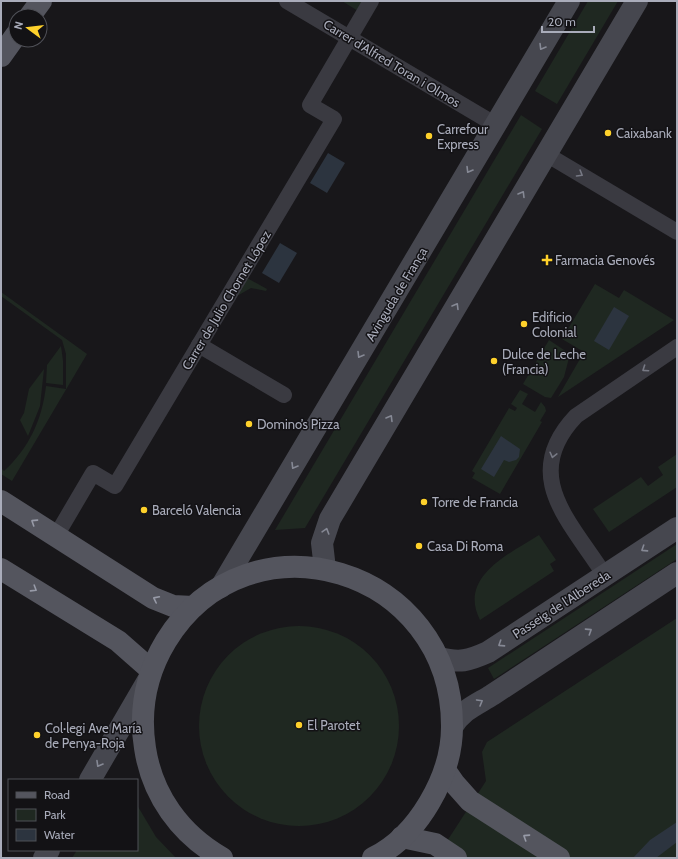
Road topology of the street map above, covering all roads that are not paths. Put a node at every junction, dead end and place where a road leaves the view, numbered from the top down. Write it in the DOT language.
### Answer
graph roads {
  1 [pos="287,1"];
  2 [pos="371,1"];
  3 [pos="569,1"];
  4 [pos="637,1"];
  5 [pos="349,38"];
  6 [pos="8,46"];
  7 [pos="1,56"];
  8 [pos="496,125"];
  9 [pos="546,154"];
  10 [pos="677,232"];
  11 [pos="199,344"];
  12 [pos="677,347"];
  13 [pos="284,395"];
  14 [pos="1,501"];
  15 [pos="677,528"];
  16 [pos="56,536"];
  17 [pos="1,569"];
  18 [pos="325,569"];
  19 [pos="677,573"];
  20 [pos="605,576"];
  21 [pos="221,587"];
  22 [pos="193,607"];
  23 [pos="439,658"];
  24 [pos="149,676"];
  25 [pos="452,727"];
  26 [pos="445,770"];
  27 [pos="91,779"];
  28 [pos="402,837"];
  29 [pos="449,853"];
  30 [pos="222,858"];
  31 [pos="373,858"];
  32 [pos="559,858"];
  1 -- 5 [label="street, Carrer d'Alfred Toran i Olmos"];
  2 -- 5 [label="street"];
  3 -- 8 [label="main road, Avinguda de França, one-way"];
  4 -- 9 [label="main road"];
  5 -- 8 [label="street, Carrer d'Alfred Toran i Olmos"];
  5 -- 11 [label="street, Carrer de Julio Chornet López"];
  6 -- 7 [label="main road"];
  8 -- 21 [label="main road, Avinguda de França, one-way"];
  9 -- 10 [label="street, one-way"];
  18 -- 9 [label="main road, one-way"];
  11 -- 13 [label="street"];
  11 -- 16 [label="street, Carrer de Julio Chornet López"];
  12 -- 20 [label="street, one-way"];
  16 -- 14 [label="main road, one-way"];
  15 -- 20 [label="main road, Passeig de l'Albereda, one-way"];
  22 -- 16 [label="main road, one-way"];
  17 -- 24 [label="main road, one-way"];
  18 -- 21 [label="main road"];
  18 -- 23 [label="main road"];
  25 -- 19 [label="main road, one-way"];
  20 -- 23 [label="main road, Passeig de l'Albereda, one-way"];
  21 -- 22 [label="main road"];
  22 -- 24 [label="main road"];
  23 -- 25 [label="main road"];
  24 -- 27 [label="main road, one-way"];
  24 -- 30 [label="main road"];
  25 -- 26 [label="main road"];
  26 -- 28 [label="main road"];
  32 -- 26 [label="main road, one-way"];
  28 -- 29 [label="main road"];
  28 -- 31 [label="main road"];
}
